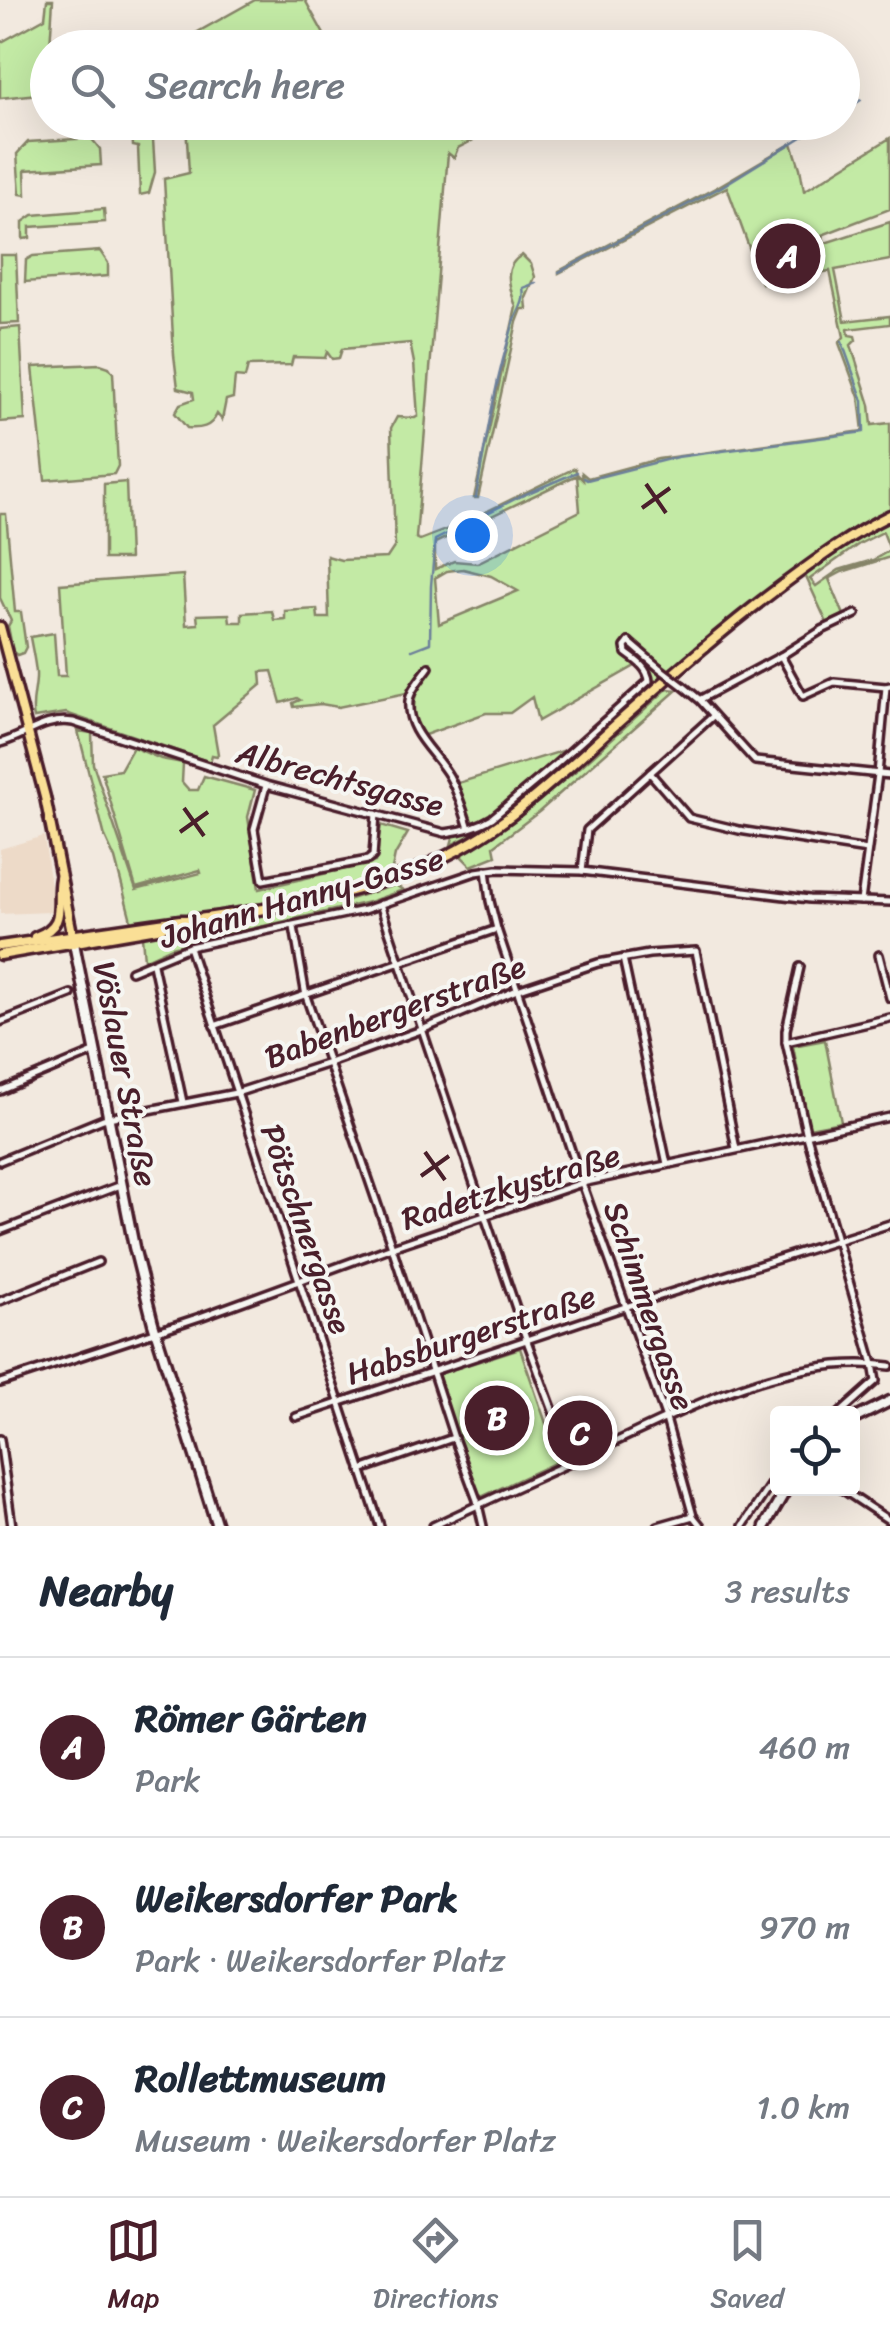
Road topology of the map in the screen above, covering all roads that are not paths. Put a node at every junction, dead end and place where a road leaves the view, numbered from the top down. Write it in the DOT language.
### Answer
graph roads {
  1 [pos="890,515"];
  2 [pos="856,614"];
  3 [pos="0,627"];
  4 [pos="781,656"];
  5 [pos="428,667"];
  6 [pos="888,686"];
  7 [pos="700,700"];
  8 [pos="714,716"];
  9 [pos="28,732"];
  10 [pos="0,743"];
  11 [pos="650,774"];
  12 [pos="878,774"];
  13 [pos="890,775"];
  14 [pos="266,786"];
  15 [pos="376,814"];
  16 [pos="469,828"];
  17 [pos="868,850"];
  18 [pos="486,870"];
  19 [pos="582,871"];
  20 [pos="61,874"];
  21 [pos="861,901"];
  22 [pos="890,902"];
  23 [pos="380,904"];
  24 [pos="294,927"];
  25 [pos="497,929"];
  26 [pos="74,939"];
  27 [pos="0,945"];
  28 [pos="188,947"];
  29 [pos="0,955"];
  30 [pos="879,955"];
  31 [pos="623,958"];
  32 [pos="153,964"];
  33 [pos="400,964"];
  34 [pos="800,968"];
  35 [pos="131,971"];
  36 [pos="518,990"];
  37 [pos="71,994"];
  38 [pos="306,996"];
  39 [pos="890,998"];
  40 [pos="890,1018"];
  41 [pos="0,1022"];
  42 [pos="214,1026"];
  43 [pos="424,1029"];
  44 [pos="786,1042"];
  45 [pos="96,1052"];
  46 [pos="329,1063"];
  47 [pos="0,1091"];
  48 [pos="236,1093"];
  49 [pos="183,1102"];
  50 [pos="110,1118"];
  51 [pos="890,1118"];
  52 [pos="807,1136"];
  53 [pos="736,1149"];
  54 [pos="0,1161"];
  55 [pos="667,1164"];
  56 [pos="582,1184"];
  57 [pos="121,1185"];
  58 [pos="486,1216"];
  59 [pos="890,1224"];
  60 [pos="0,1231"];
  61 [pos="838,1240"];
  62 [pos="392,1247"];
  63 [pos="98,1262"];
  64 [pos="300,1281"];
  65 [pos="0,1301"];
  66 [pos="626,1307"];
  67 [pos="155,1332"];
  68 [pos="528,1341"];
  69 [pos="874,1364"];
  70 [pos="890,1366"];
  71 [pos="433,1372"];
  72 [pos="0,1383"];
  73 [pos="890,1401"];
  74 [pos="341,1402"];
  75 [pos="849,1406"];
  76 [pos="860,1416"];
  77 [pos="296,1417"];
  78 [pos="666,1419"];
  79 [pos="454,1438"];
  80 [pos="0,1439"];
  81 [pos="572,1462"];
  82 [pos="361,1470"];
  83 [pos="770,1485"];
  84 [pos="783,1496"];
  85 [pos="852,1496"];
  86 [pos="478,1506"];
  87 [pos="693,1516"];
  88 [pos="890,1520"];
  89 [pos="12,1526"];
  90 [pos="217,1526"];
  91 [pos="380,1526"];
  92 [pos="433,1526"];
  93 [pos="483,1526"];
  94 [pos="658,1526"];
  95 [pos="701,1526"];
  96 [pos="743,1526"];
  97 [pos="765,1526"];
  1 -- 26 [label="main road"];
  2 -- 4 [label="street"];
  3 -- 9 [label="main road, Vöslauer Straße"];
  4 -- 6 [label="street"];
  4 -- 7 [label="street"];
  5 -- 16 [label="street, Albrechtsgasse"];
  6 -- 12 [label="street"];
  7 -- 8 [label="street"];
  7 -- 16 [label="street, bridge"];
  8 -- 11 [label="street"];
  8 -- 12 [label="street"];
  9 -- 10 [label="street, Albrechtsgasse"];
  9 -- 14 [label="street, Albrechtsgasse"];
  9 -- 20 [label="main road, Vöslauer Straße"];
  11 -- 17 [label="street"];
  11 -- 19 [label="street"];
  12 -- 13 [label="street"];
  12 -- 17 [label="street"];
  14 -- 15 [label="street, Albrechtsgasse"];
  14 -- 15 [label="street"];
  15 -- 16 [label="street, Albrechtsgasse"];
  17 -- 21 [label="street"];
  18 -- 19 [label="street"];
  18 -- 23 [label="street, Johann Hanny-Gasse"];
  18 -- 25 [label="street, Schimmergasse"];
  19 -- 21 [label="street"];
  20 -- 26 [label="main road, Vöslauer Straße"];
  20 -- 27 [label="main road"];
  21 -- 22 [label="street"];
  23 -- 24 [label="street, Johann Hanny-Gasse"];
  23 -- 33 [label="street"];
  24 -- 28 [label="street, Johann Hanny-Gasse"];
  24 -- 38 [label="street"];
  25 -- 33 [label="street"];
  25 -- 36 [label="street, Schimmergasse"];
  26 -- 27 [label="main road"];
  26 -- 29 [label="main road"];
  26 -- 45 [label="street, Vöslauer Straße"];
  28 -- 32 [label="street, Johann Hanny-Gasse"];
  28 -- 42 [label="street, Pötschnergasse"];
  30 -- 39 [label="street"];
  31 -- 36 [label="street, Babenbergerstraße"];
  31 -- 53 [label="street, Babenbergerstraße"];
  31 -- 55 [label="street"];
  32 -- 35 [label="street, Johann Hanny-Gasse"];
  32 -- 49 [label="street"];
  33 -- 38 [label="street"];
  33 -- 43 [label="street"];
  34 -- 44 [label="street"];
  36 -- 43 [label="street, Babenbergerstraße"];
  36 -- 56 [label="street, Schimmergasse"];
  37 -- 41 [label="street"];
  38 -- 42 [label="street"];
  38 -- 46 [label="street"];
  40 -- 44 [label="street"];
  42 -- 48 [label="street, Pötschnergasse"];
  43 -- 46 [label="street, Babenbergerstraße"];
  43 -- 58 [label="street"];
  44 -- 52 [label="street"];
  45 -- 47 [label="street"];
  45 -- 50 [label="street, Vöslauer Straße"];
  46 -- 48 [label="street, Babenbergerstraße"];
  46 -- 62 [label="street"];
  48 -- 49 [label="street, Babenbergerstraße"];
  48 -- 64 [label="street, Pötschnergasse"];
  49 -- 50 [label="street, Babenbergerstraße"];
  50 -- 54 [label="street, Babenbergerstraße"];
  50 -- 57 [label="street, Vöslauer Straße"];
  51 -- 52 [label="street, Radetzkystraße"];
  52 -- 53 [label="street, Radetzkystraße"];
  52 -- 61 [label="street"];
  53 -- 55 [label="street, Radetzkystraße"];
  55 -- 56 [label="street, Radetzkystraße"];
  56 -- 58 [label="street, Radetzkystraße"];
  56 -- 66 [label="street, Schimmergasse"];
  57 -- 60 [label="street"];
  57 -- 67 [label="street, Vöslauer Straße"];
  58 -- 62 [label="street, Radetzkystraße"];
  58 -- 68 [label="street"];
  59 -- 61 [label="street, Habsburgerstraße"];
  61 -- 66 [label="street, Habsburgerstraße"];
  61 -- 69 [label="street"];
  62 -- 64 [label="street, Radetzkystraße"];
  62 -- 71 [label="street"];
  63 -- 65 [label="street"];
  64 -- 67 [label="street, Radetzkystraße"];
  64 -- 74 [label="street, Pötschnergasse"];
  66 -- 68 [label="street, Habsburgerstraße"];
  66 -- 78 [label="street, Schimmergasse"];
  67 -- 72 [label="street, Radetzkystraße"];
  67 -- 90 [label="street, Vöslauer Straße"];
  68 -- 71 [label="street, Habsburgerstraße"];
  68 -- 81 [label="street"];
  69 -- 70 [label="street"];
  69 -- 75 [label="street"];
  69 -- 78 [label="street"];
  71 -- 74 [label="street, Habsburgerstraße"];
  71 -- 79 [label="street"];
  73 -- 76 [label="street"];
  74 -- 77 [label="street, Habsburgerstraße"];
  74 -- 82 [label="street, Pötschnergasse"];
  78 -- 81 [label="street"];
  78 -- 87 [label="street, Schimmergasse"];
  79 -- 82 [label="street"];
  79 -- 86 [label="street"];
  80 -- 89 [label="street"];
  81 -- 86 [label="street"];
  82 -- 91 [label="street, Pötschnergasse"];
  83 -- 96 [label="street"];
  84 -- 97 [label="street"];
  85 -- 88 [label="street"];
  86 -- 92 [label="street"];
  86 -- 93 [label="street"];
  87 -- 94 [label="street"];
  87 -- 95 [label="street, Schimmergasse"];
}
